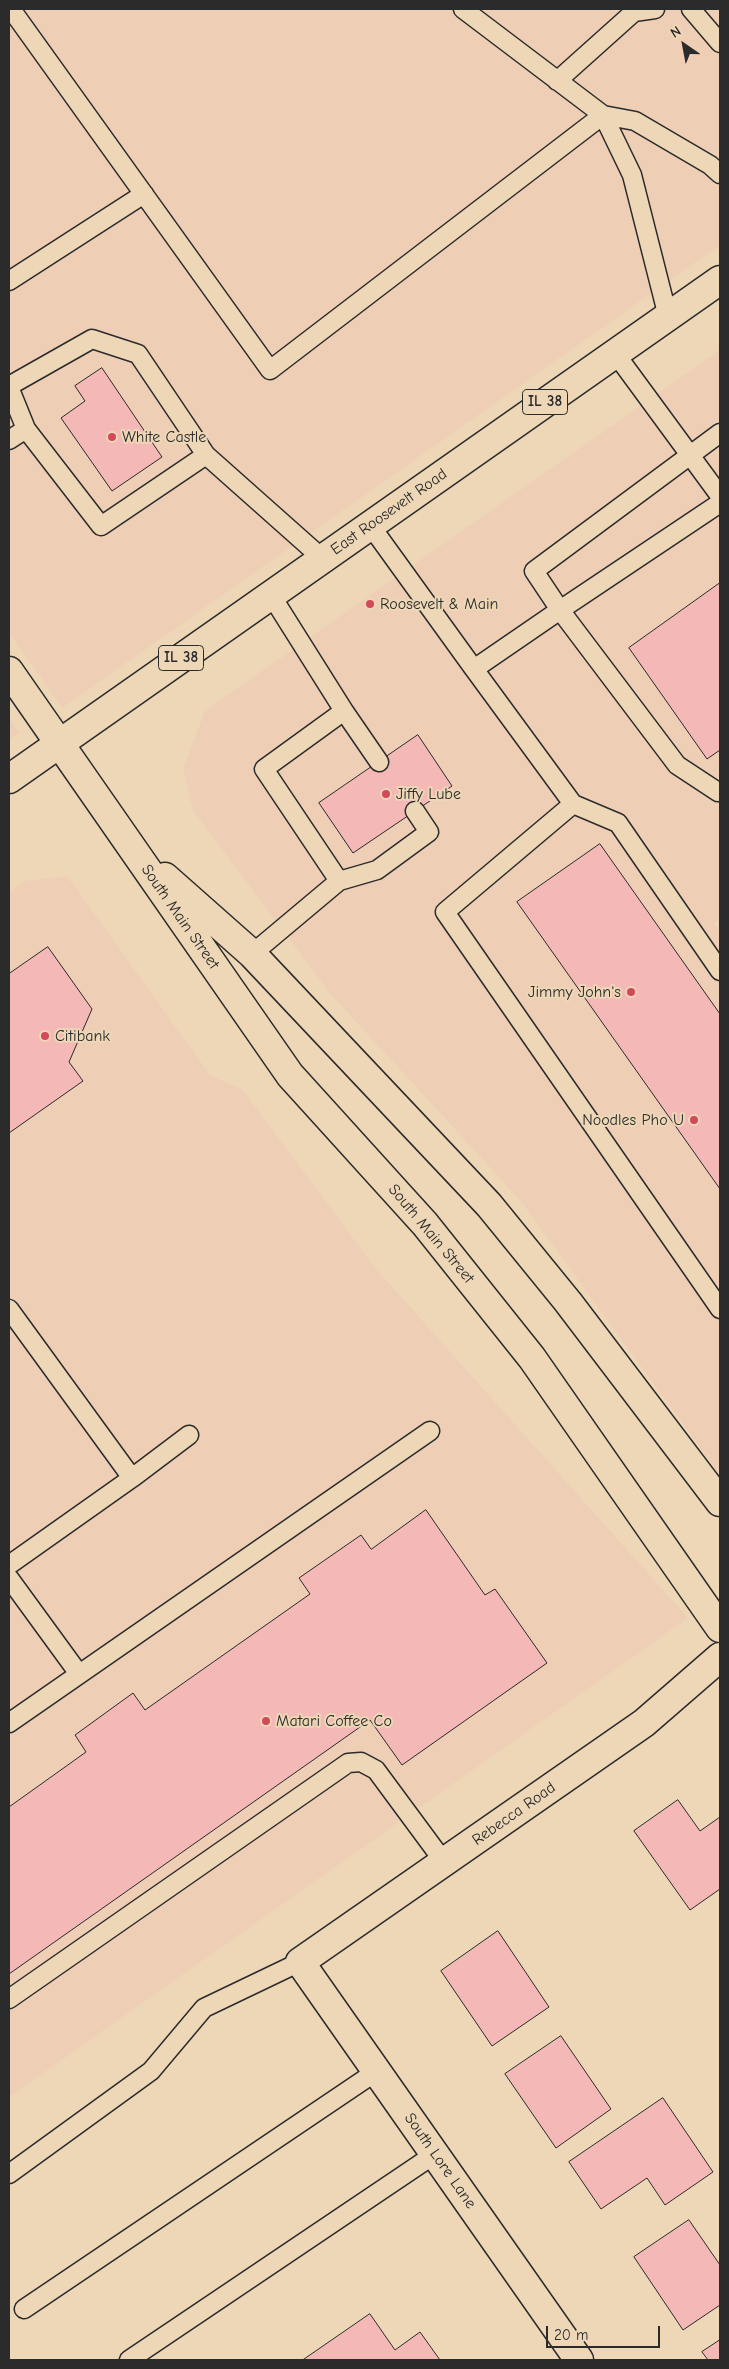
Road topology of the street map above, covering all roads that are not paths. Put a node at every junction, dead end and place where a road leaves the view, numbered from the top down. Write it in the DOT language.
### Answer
graph roads {
  1 [pos="463,9"];
  2 [pos="655,9"];
  3 [pos="691,9"];
  4 [pos="13,19"];
  5 [pos="720,43"];
  6 [pos="557,81"];
  7 [pos="603,115"];
  8 [pos="720,174"];
  9 [pos="144,194"];
  10 [pos="720,280"];
  11 [pos="9,281"];
  12 [pos="668,317"];
  13 [pos="615,353"];
  14 [pos="9,386"];
  15 [pos="26,429"];
  16 [pos="720,434"];
  17 [pos="9,440"];
  18 [pos="206,455"];
  19 [pos="690,455"];
  20 [pos="720,496"];
  21 [pos="720,503"];
  22 [pos="370,525"];
  23 [pos="323,559"];
  24 [pos="271,594"];
  25 [pos="560,610"];
  26 [pos="474,669"];
  27 [pos="9,671"];
  28 [pos="344,711"];
  29 [pos="59,744"];
  30 [pos="379,762"];
  31 [pos="9,779"];
  32 [pos="720,791"];
  33 [pos="573,804"];
  34 [pos="415,811"];
  35 [pos="132,847"];
  36 [pos="340,881"];
  37 [pos="252,954"];
  38 [pos="720,970"];
  39 [pos="9,1308"];
  40 [pos="720,1309"];
  41 [pos="430,1431"];
  42 [pos="189,1435"];
  43 [pos="132,1478"];
  44 [pos="720,1502"];
  45 [pos="9,1565"];
  46 [pos="9,1578"];
  47 [pos="720,1628"];
  48 [pos="720,1657"];
  49 [pos="79,1674"];
  50 [pos="9,1723"];
  51 [pos="444,1862"];
  52 [pos="300,1962"];
  53 [pos="9,1999"];
  54 [pos="377,2071"];
  55 [pos="435,2154"];
  56 [pos="9,2174"];
  57 [pos="24,2309"];
  58 [pos="129,2360"];
  59 [pos="579,2360"];
  1 -- 6 [label="lane"];
  2 -- 6 [label="lane"];
  3 -- 5 [label="lane"];
  4 -- 9 [label="lane"];
  6 -- 7 [label="lane"];
  7 -- 8 [label="lane"];
  7 -- 9 [label="lane"];
  7 -- 12 [label="lane"];
  9 -- 11 [label="lane"];
  10 -- 12 [label="street, East Roosevelt Road / IL 38"];
  12 -- 13 [label="street, East Roosevelt Road / IL 38"];
  13 -- 19 [label="lane"];
  13 -- 22 [label="street, East Roosevelt Road / IL 38"];
  14 -- 15 [label="lane"];
  14 -- 18 [label="lane"];
  15 -- 17 [label="lane"];
  15 -- 18 [label="lane"];
  16 -- 19 [label="lane"];
  18 -- 23 [label="lane"];
  19 -- 20 [label="lane"];
  19 -- 25 [label="lane"];
  21 -- 25 [label="lane"];
  22 -- 23 [label="street, East Roosevelt Road / IL 38"];
  22 -- 26 [label="lane"];
  23 -- 24 [label="street, East Roosevelt Road / IL 38"];
  24 -- 28 [label="lane"];
  24 -- 29 [label="street, East Roosevelt Road / IL 38"];
  25 -- 26 [label="lane"];
  25 -- 32 [label="lane"];
  26 -- 33 [label="lane"];
  27 -- 29 [label="street, South Main Street"];
  28 -- 30 [label="lane"];
  28 -- 36 [label="lane"];
  29 -- 31 [label="street, IL 38"];
  29 -- 35 [label="street, South Main Street"];
  33 -- 38 [label="lane"];
  33 -- 40 [label="lane"];
  34 -- 36 [label="lane"];
  35 -- 37 [label="street, South Main Street"];
  35 -- 47 [label="street, South Main Street"];
  36 -- 37 [label="lane"];
  37 -- 44 [label="street, South Main Street"];
  39 -- 43 [label="lane"];
  41 -- 49 [label="lane"];
  42 -- 43 [label="lane"];
  43 -- 45 [label="lane"];
  46 -- 49 [label="lane"];
  48 -- 51 [label="street, Rebecca Road"];
  49 -- 50 [label="lane"];
  51 -- 52 [label="street, Rebecca Road"];
  51 -- 53 [label="lane"];
  52 -- 54 [label="street, South Lore Lane"];
  52 -- 56 [label="lane"];
  54 -- 55 [label="street, South Lore Lane"];
  54 -- 57 [label="lane"];
  55 -- 58 [label="lane"];
  55 -- 59 [label="street, South Lore Lane"];
}
